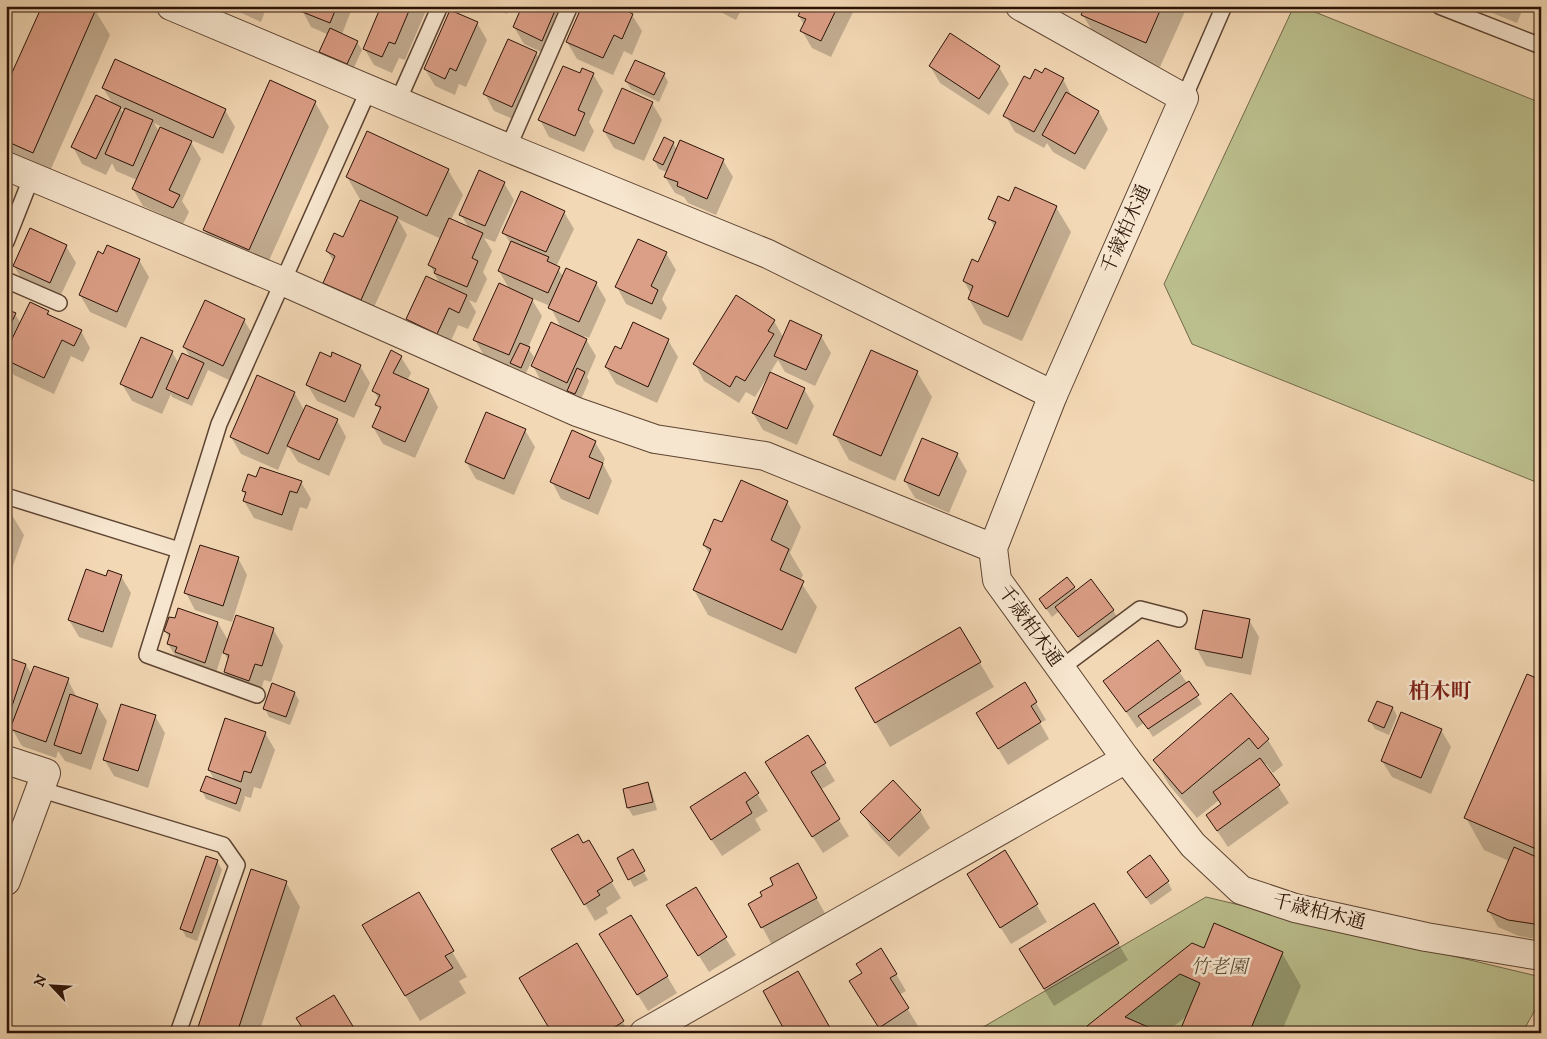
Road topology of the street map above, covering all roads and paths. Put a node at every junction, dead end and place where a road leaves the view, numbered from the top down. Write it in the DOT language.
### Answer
graph roads {
  1 [pos="440,6"];
  2 [pos="570,6"];
  3 [pos="1020,6"];
  4 [pos="1224,6"];
  5 [pos="1439,6"];
  6 [pos="186,9"];
  7 [pos="1541,46"];
  8 [pos="369,89"];
  9 [pos="1184,98"];
  10 [pos="398,101"];
  11 [pos="508,148"];
  12 [pos="6,166"];
  13 [pos="32,176"];
  14 [pos="6,242"];
  15 [pos="6,280"];
  16 [pos="282,281"];
  17 [pos="59,303"];
  18 [pos="1053,396"];
  19 [pos="9,497"];
  20 [pos="994,548"];
  21 [pos="179,550"];
  22 [pos="1179,619"];
  23 [pos="1061,668"];
  24 [pos="257,695"];
  25 [pos="1126,758"];
  26 [pos="6,760"];
  27 [pos="40,789"];
  28 [pos="6,881"];
  29 [pos="1541,956"];
  30 [pos="178,1033"];
  31 [pos="644,1033"];
  1 -- 10 [label="lane"];
  2 -- 11 [label="lane"];
  3 -- 9 [label="street"];
  4 -- 9 [label="lane"];
  5 -- 7 [label="lane"];
  6 -- 8 [label="street"];
  8 -- 10 [label="street"];
  8 -- 16 [label="lane"];
  9 -- 18 [label="street, 千歳柏木通"];
  10 -- 11 [label="street"];
  11 -- 18 [label="street"];
  12 -- 13 [label="street"];
  13 -- 14 [label="lane"];
  13 -- 16 [label="street"];
  15 -- 17 [label="lane"];
  16 -- 20 [label="street"];
  16 -- 21 [label="lane"];
  18 -- 20 [label="street, 千歳柏木通"];
  19 -- 21 [label="lane"];
  20 -- 23 [label="street, 千歳柏木通"];
  21 -- 24 [label="lane"];
  22 -- 23 [label="lane"];
  23 -- 25 [label="street, 千歳柏木通"];
  25 -- 29 [label="street, 千歳柏木通"];
  25 -- 31 [label="street"];
  26 -- 27 [label="street"];
  27 -- 28 [label="street"];
  27 -- 30 [label="lane"];
}
